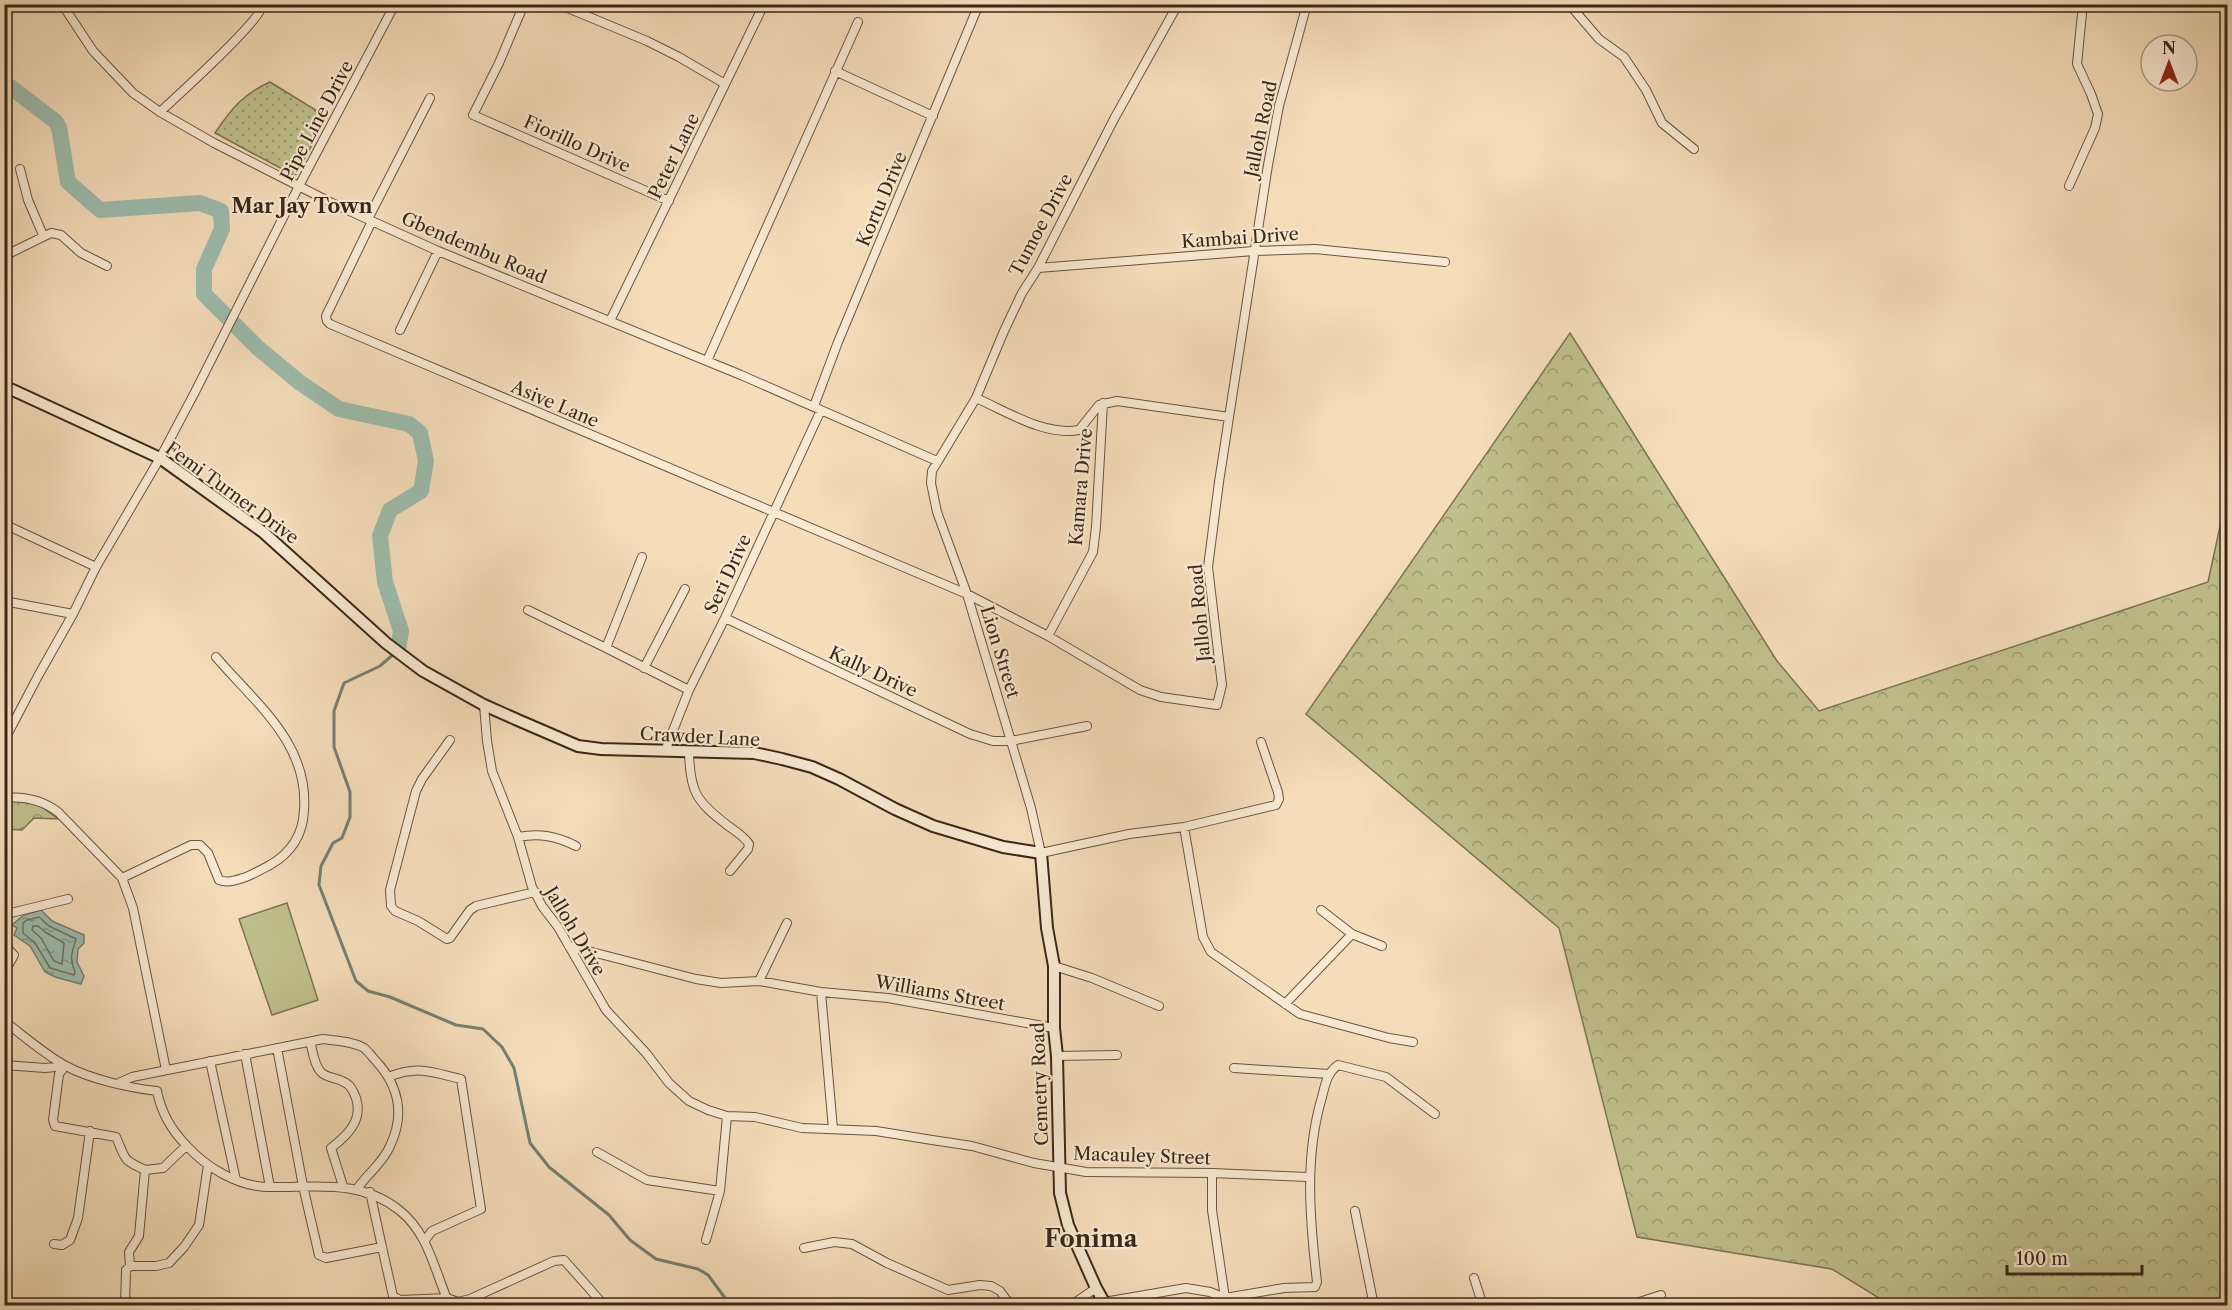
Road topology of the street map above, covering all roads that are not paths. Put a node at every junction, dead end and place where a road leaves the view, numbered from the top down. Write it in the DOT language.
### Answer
graph roads {
  1 [pos="62,4"];
  2 [pos="395,4"];
  3 [pos="524,4"];
  4 [pos="558,4"];
  5 [pos="764,4"];
  6 [pos="979,4"];
  7 [pos="1178,4"];
  8 [pos="1307,4"];
  9 [pos="1569,4"];
  10 [pos="2083,4"];
  11 [pos="262,7"];
  12 [pos="858,22"];
  13 [pos="835,71"];
  14 [pos="725,84"];
  15 [pos="430,98"];
  16 [pos="160,112"];
  17 [pos="933,116"];
  18 [pos="1694,149"];
  19 [pos="20,169"];
  20 [pos="299,186"];
  21 [pos="2069,186"];
  22 [pos="669,201"];
  23 [pos="370,220"];
  24 [pos="43,235"];
  25 [pos="438,251"];
  26 [pos="1254,251"];
  27 [pos="4,256"];
  28 [pos="1445,262"];
  29 [pos="107,266"];
  30 [pos="1038,268"];
  31 [pos="610,321"];
  32 [pos="400,330"];
  33 [pos="707,361"];
  34 [pos="4,386"];
  35 [pos="976,398"];
  36 [pos="1103,403"];
  37 [pos="818,408"];
  38 [pos="1229,417"];
  39 [pos="160,458"];
  40 [pos="937,461"];
  41 [pos="773,513"];
  42 [pos="4,524"];
  43 [pos="642,557"];
  44 [pos="96,567"];
  45 [pos="684,589"];
  46 [pos="967,594"];
  47 [pos="4,601"];
  48 [pos="528,610"];
  49 [pos="73,614"];
  50 [pos="724,618"];
  51 [pos="1048,636"];
  52 [pos="606,648"];
  53 [pos="399,653"];
  54 [pos="216,657"];
  55 [pos="644,668"];
  56 [pos="689,690"];
  57 [pos="484,705"];
  58 [pos="1087,726"];
  59 [pos="4,741"];
  60 [pos="450,741"];
  61 [pos="1011,741"];
  62 [pos="1261,742"];
  63 [pos="665,751"];
  64 [pos="689,752"];
  65 [pos="4,798"];
  66 [pos="1184,827"];
  67 [pos="518,837"];
  68 [pos="576,846"];
  69 [pos="1041,853"];
  70 [pos="730,871"];
  71 [pos="122,878"];
  72 [pos="535,892"];
  73 [pos="68,899"];
  74 [pos="1321,910"];
  75 [pos="4,919"];
  76 [pos="787,923"];
  77 [pos="1353,933"];
  78 [pos="4,945"];
  79 [pos="569,946"];
  80 [pos="1382,946"];
  81 [pos="1054,966"];
  82 [pos="4,974"];
  83 [pos="759,981"];
  84 [pos="821,992"];
  85 [pos="1285,1004"];
  86 [pos="1159,1006"];
  87 [pos="4,1021"];
  88 [pos="1054,1028"];
  89 [pos="310,1042"];
  90 [pos="1413,1042"];
  91 [pos="277,1048"];
  92 [pos="245,1054"];
  93 [pos="1117,1055"];
  94 [pos="1057,1056"];
  95 [pos="210,1061"];
  96 [pos="4,1065"];
  97 [pos="65,1066"];
  98 [pos="1234,1068"];
  99 [pos="166,1070"];
  100 [pos="1329,1074"];
  101 [pos="388,1077"];
  102 [pos="119,1083"];
  103 [pos="1435,1114"];
  104 [pos="727,1116"];
  105 [pos="833,1129"];
  106 [pos="90,1131"];
  107 [pos="186,1146"];
  108 [pos="597,1152"];
  109 [pos="208,1165"];
  110 [pos="1059,1168"];
  111 [pos="145,1170"];
  112 [pos="1212,1173"];
  113 [pos="1310,1177"];
  114 [pos="236,1180"];
  115 [pos="303,1186"];
  116 [pos="343,1186"];
  117 [pos="270,1187"];
  118 [pos="357,1189"];
  119 [pos="720,1191"];
  120 [pos="369,1192"];
  121 [pos="1355,1211"];
  122 [pos="425,1240"];
  123 [pos="706,1240"];
  124 [pos="54,1244"];
  125 [pos="382,1247"];
  126 [pos="804,1248"];
  127 [pos="130,1266"];
  128 [pos="1474,1278"];
  129 [pos="1096,1288"];
  130 [pos="1661,1295"];
  131 [pos="1225,1298"];
  132 [pos="449,1302"];
  133 [pos="1105,1304"];
  134 [pos="125,1305"];
  135 [pos="598,1305"];
  136 [pos="1011,1305"];
  137 [pos="1070,1305"];
  138 [pos="1374,1305"];
  139 [pos="1483,1305"];
  140 [pos="1627,1305"];
  1 -- 16 [label="street, Gbendembu Road"];
  2 -- 20 [label="street, Pipe Line Drive"];
  3 -- 22 [label="street, Fiorillo Drive"];
  4 -- 14 [label="street"];
  5 -- 14 [label="street, Peter Lane"];
  6 -- 17 [label="street, Kortu Drive"];
  7 -- 30 [label="street, Tumoe Drive"];
  8 -- 26 [label="street, Jalloh Road"];
  9 -- 18 [label="street"];
  10 -- 21 [label="street"];
  11 -- 16 [label="street"];
  12 -- 13 [label="street"];
  13 -- 17 [label="street"];
  13 -- 33 [label="street"];
  14 -- 22 [label="street, Peter Lane"];
  15 -- 23 [label="street"];
  16 -- 20 [label="street, Gbendembu Road"];
  17 -- 37 [label="street, Kortu Drive"];
  19 -- 24 [label="street"];
  20 -- 23 [label="street, Gbendembu Road"];
  20 -- 39 [label="street, Pipe Line Drive"];
  22 -- 31 [label="street, Peter Lane"];
  23 -- 25 [label="street, Gbendembu Road"];
  23 -- 41 [label="street, Asive Lane"];
  24 -- 27 [label="street"];
  24 -- 29 [label="street"];
  25 -- 31 [label="street, Gbendembu Road"];
  25 -- 32 [label="street"];
  26 -- 28 [label="street, Kambai Drive"];
  26 -- 30 [label="street, Kambai Drive"];
  26 -- 38 [label="street, Jalloh Road"];
  30 -- 35 [label="street, Tumoe Drive"];
  31 -- 33 [label="street, Gbendembu Road"];
  33 -- 37 [label="street, Gbendembu Road"];
  34 -- 39 [label="street, Femi Turner Drive"];
  35 -- 36 [label="street"];
  35 -- 40 [label="street, Tumoe Drive"];
  36 -- 38 [label="street"];
  36 -- 51 [label="street, Kamara Drive"];
  37 -- 40 [label="street, Gbendembu Road"];
  37 -- 41 [label="street, Seri Drive"];
  38 -- 51 [label="street, Jalloh Road"];
  39 -- 44 [label="street, Pipe Line Drive"];
  39 -- 53 [label="street, Femi Turner Drive"];
  40 -- 46 [label="street, Lion Street"];
  41 -- 46 [label="street, Jalloh Road"];
  41 -- 50 [label="street, Seri Drive"];
  42 -- 44 [label="street"];
  43 -- 52 [label="street"];
  44 -- 49 [label="street, Pipe Line Drive"];
  45 -- 55 [label="street"];
  46 -- 51 [label="street, Jalloh Road"];
  46 -- 61 [label="street, Lion Street"];
  47 -- 49 [label="street"];
  48 -- 52 [label="street"];
  49 -- 59 [label="street, Pipe Line Drive"];
  50 -- 56 [label="street, Seri Drive"];
  50 -- 61 [label="street, Kally Drive"];
  52 -- 55 [label="street"];
  53 -- 57 [label="street, Crawder Lane"];
  54 -- 71 [label="street"];
  55 -- 56 [label="street"];
  56 -- 63 [label="street, Seri Drive"];
  57 -- 63 [label="street, Crawder Lane"];
  57 -- 67 [label="street, Jalloh Drive"];
  58 -- 61 [label="street, Kally Drive"];
  60 -- 72 [label="street"];
  61 -- 69 [label="street, Lion Street"];
  62 -- 66 [label="street"];
  63 -- 64 [label="street, Crawder Lane"];
  64 -- 69 [label="street, Crawder Lane"];
  64 -- 70 [label="street"];
  65 -- 71 [label="street"];
  66 -- 69 [label="street"];
  66 -- 85 [label="street"];
  67 -- 68 [label="street"];
  67 -- 72 [label="street, Jalloh Drive"];
  69 -- 81 [label="street, Cemetry Road"];
  71 -- 99 [label="street"];
  72 -- 79 [label="street, Jalloh Drive"];
  73 -- 75 [label="street"];
  74 -- 77 [label="street"];
  76 -- 83 [label="street"];
  77 -- 80 [label="street"];
  77 -- 85 [label="street"];
  78 -- 82 [label="street"];
  79 -- 83 [label="street, Williams Street"];
  79 -- 104 [label="street, Jalloh Drive"];
  81 -- 86 [label="street"];
  81 -- 88 [label="street, Cemetry Road"];
  83 -- 84 [label="street, Williams Street"];
  84 -- 88 [label="street, Williams Street"];
  84 -- 105 [label="street"];
  85 -- 90 [label="street"];
  87 -- 97 [label="street"];
  88 -- 94 [label="street, Cemetry Road"];
  89 -- 91 [label="street"];
  89 -- 101 [label="street"];
  89 -- 116 [label="street"];
  91 -- 92 [label="street"];
  91 -- 115 [label="street"];
  92 -- 95 [label="street"];
  92 -- 117 [label="street"];
  93 -- 94 [label="street"];
  94 -- 110 [label="street, Cemetry Road"];
  95 -- 99 [label="street"];
  95 -- 114 [label="street"];
  96 -- 97 [label="street"];
  97 -- 102 [label="street"];
  97 -- 106 [label="street"];
  98 -- 100 [label="street"];
  99 -- 102 [label="street"];
  100 -- 103 [label="street"];
  100 -- 113 [label="street"];
  101 -- 118 [label="street"];
  101 -- 122 [label="street"];
  102 -- 107 [label="street"];
  104 -- 105 [label="street, Macauley Street"];
  104 -- 119 [label="street"];
  105 -- 110 [label="street, Macauley Street"];
  106 -- 111 [label="street"];
  106 -- 124 [label="street"];
  107 -- 109 [label="street"];
  107 -- 111 [label="street"];
  108 -- 119 [label="street"];
  109 -- 114 [label="street"];
  109 -- 127 [label="street"];
  110 -- 112 [label="street, Macauley Street"];
  110 -- 129 [label="street, Cemetry Road"];
  111 -- 127 [label="street"];
  112 -- 113 [label="street, Macauley Street"];
  112 -- 131 [label="street"];
  113 -- 131 [label="street"];
  114 -- 117 [label="street"];
  115 -- 116 [label="street"];
  115 -- 117 [label="street"];
  115 -- 125 [label="street"];
  116 -- 118 [label="street"];
  118 -- 120 [label="street"];
  119 -- 123 [label="street"];
  120 -- 122 [label="street"];
  120 -- 125 [label="street"];
  121 -- 138 [label="street"];
  122 -- 132 [label="street"];
  125 -- 132 [label="street"];
  126 -- 136 [label="street"];
  127 -- 134 [label="street"];
  128 -- 139 [label="street"];
  129 -- 133 [label="street, Cemetry Road"];
  129 -- 137 [label="street"];
  130 -- 140 [label="street"];
  131 -- 133 [label="street"];
  132 -- 135 [label="street"];
}
